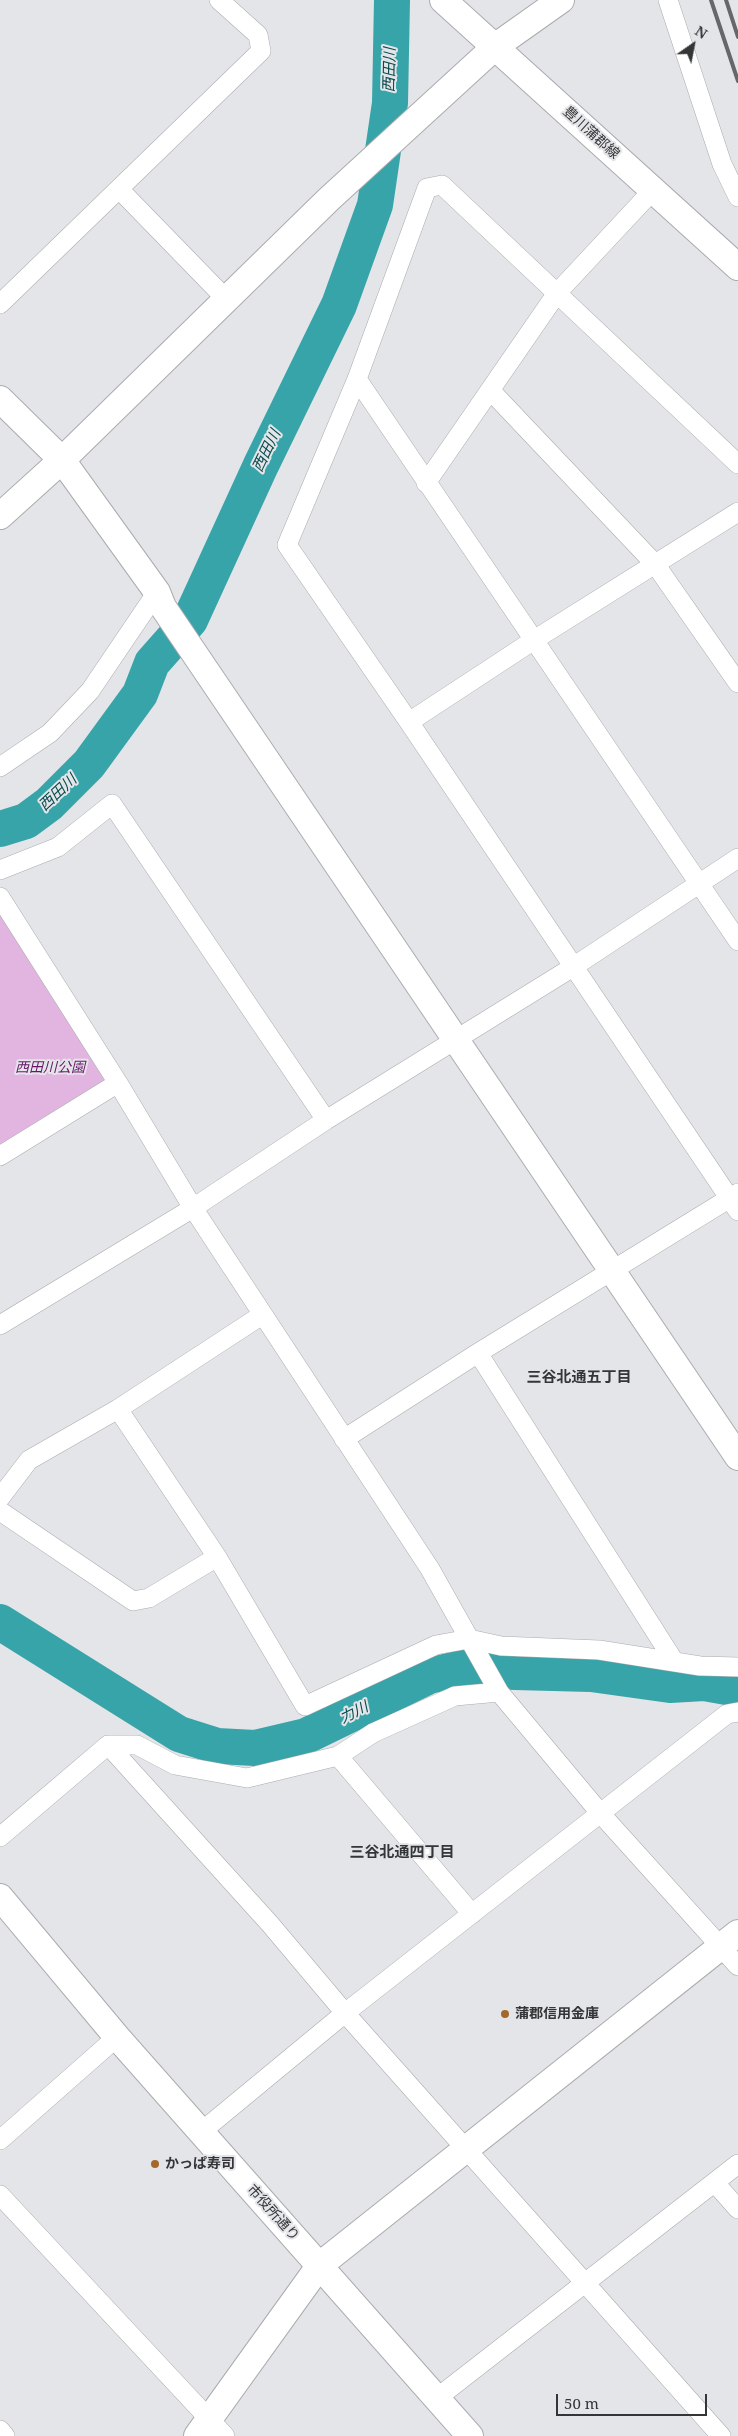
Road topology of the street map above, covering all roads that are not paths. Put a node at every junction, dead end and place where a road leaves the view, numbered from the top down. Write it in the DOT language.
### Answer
graph roads {
  1 [pos="219,0"];
  2 [pos="443,0"];
  3 [pos="561,0"];
  4 [pos="668,0"];
  5 [pos="496,46"];
  6 [pos="119,189"];
  7 [pos="654,190"];
  8 [pos="738,197"];
  9 [pos="738,267"];
  10 [pos="557,293"];
  11 [pos="227,300"];
  12 [pos="0,304"];
  13 [pos="357,379"];
  14 [pos="490,390"];
  15 [pos="0,400"];
  16 [pos="62,460"];
  17 [pos="738,464"];
  18 [pos="426,483"];
  19 [pos="738,512"];
  20 [pos="0,516"];
  21 [pos="655,564"];
  22 [pos="160,599"];
  23 [pos="534,640"];
  24 [pos="738,683"];
  25 [pos="409,722"];
  26 [pos="0,767"];
  27 [pos="738,858"];
  28 [pos="0,870"];
  29 [pos="698,883"];
  30 [pos="0,897"];
  31 [pos="738,941"];
  32 [pos="573,967"];
  33 [pos="456,1040"];
  34 [pos="118,1084"];
  35 [pos="326,1120"];
  36 [pos="0,1156"];
  37 [pos="735,1201"];
  38 [pos="194,1208"];
  39 [pos="612,1270"];
  40 [pos="262,1315"];
  41 [pos="0,1325"];
  42 [pos="478,1353"];
  43 [pos="118,1409"];
  44 [pos="344,1439"];
  45 [pos="738,1457"];
  46 [pos="0,1498"];
  47 [pos="0,1511"];
  48 [pos="216,1557"];
  49 [pos="472,1644"];
  50 [pos="674,1661"];
  51 [pos="738,1667"];
  52 [pos="497,1689"];
  53 [pos="738,1712"];
  54 [pos="108,1745"];
  55 [pos="338,1756"];
  56 [pos="601,1814"];
  57 [pos="0,1837"];
  58 [pos="0,1897"];
  59 [pos="472,1914"];
  60 [pos="729,1940"];
  61 [pos="738,1966"];
  62 [pos="345,2012"];
  63 [pos="117,2037"];
  64 [pos="202,2132"];
  65 [pos="0,2140"];
  66 [pos="467,2148"];
  67 [pos="738,2164"];
  68 [pos="715,2183"];
  69 [pos="0,2195"];
  70 [pos="738,2209"];
  71 [pos="320,2265"];
  72 [pos="586,2281"];
  73 [pos="438,2398"];
  74 [pos="0,2430"];
  75 [pos="210,2430"];
  76 [pos="5,2436"];
  77 [pos="470,2436"];
  78 [pos="721,2436"];
  1 -- 6 [label="street"];
  2 -- 5 [label="street, 豊川蒲郡線"];
  3 -- 5 [label="street"];
  4 -- 8 [label="street"];
  5 -- 7 [label="street, 豊川蒲郡線"];
  5 -- 11 [label="street"];
  6 -- 11 [label="street"];
  6 -- 12 [label="street"];
  7 -- 9 [label="street, 豊川蒲郡線"];
  7 -- 10 [label="street"];
  10 -- 13 [label="street"];
  10 -- 14 [label="street"];
  10 -- 17 [label="street"];
  11 -- 16 [label="street"];
  13 -- 18 [label="street"];
  13 -- 25 [label="street"];
  14 -- 18 [label="street"];
  14 -- 21 [label="street"];
  15 -- 16 [label="street"];
  16 -- 20 [label="street"];
  16 -- 22 [label="street"];
  18 -- 23 [label="street"];
  19 -- 21 [label="street"];
  21 -- 23 [label="street"];
  21 -- 24 [label="street"];
  22 -- 26 [label="street"];
  22 -- 33 [label="street"];
  23 -- 25 [label="street"];
  23 -- 29 [label="street"];
  25 -- 32 [label="street"];
  27 -- 29 [label="street"];
  28 -- 35 [label="street"];
  29 -- 31 [label="street"];
  29 -- 32 [label="street"];
  30 -- 34 [label="street"];
  32 -- 33 [label="street"];
  32 -- 37 [label="street"];
  33 -- 35 [label="street"];
  33 -- 39 [label="street"];
  34 -- 36 [label="street"];
  34 -- 38 [label="street"];
  35 -- 38 [label="street"];
  37 -- 39 [label="street"];
  38 -- 40 [label="street"];
  38 -- 41 [label="street"];
  39 -- 42 [label="street"];
  39 -- 45 [label="street"];
  40 -- 43 [label="street"];
  40 -- 44 [label="street"];
  42 -- 44 [label="street"];
  42 -- 50 [label="street"];
  43 -- 46 [label="street"];
  43 -- 48 [label="street"];
  44 -- 49 [label="street"];
  47 -- 48 [label="street"];
  48 -- 49 [label="street"];
  49 -- 50 [label="street"];
  49 -- 52 [label="street"];
  50 -- 51 [label="street"];
  52 -- 55 [label="street"];
  52 -- 56 [label="street"];
  53 -- 56 [label="street"];
  54 -- 55 [label="street"];
  54 -- 57 [label="street"];
  54 -- 62 [label="street"];
  55 -- 59 [label="street"];
  56 -- 59 [label="street"];
  56 -- 60 [label="street"];
  58 -- 63 [label="street, 市役所通り"];
  59 -- 62 [label="street"];
  60 -- 61 [label="street"];
  60 -- 66 [label="street"];
  62 -- 64 [label="street"];
  62 -- 66 [label="street"];
  63 -- 64 [label="street, 市役所通り"];
  63 -- 65 [label="street"];
  64 -- 71 [label="street, 市役所通り"];
  66 -- 71 [label="street"];
  66 -- 72 [label="street"];
  67 -- 68 [label="street"];
  68 -- 70 [label="street"];
  68 -- 72 [label="street"];
  69 -- 75 [label="street"];
  71 -- 73 [label="street, 市役所通り"];
  71 -- 75 [label="street"];
  72 -- 73 [label="street"];
  72 -- 78 [label="street"];
  73 -- 77 [label="street, 市役所通り"];
  74 -- 76 [label="street"];
}
